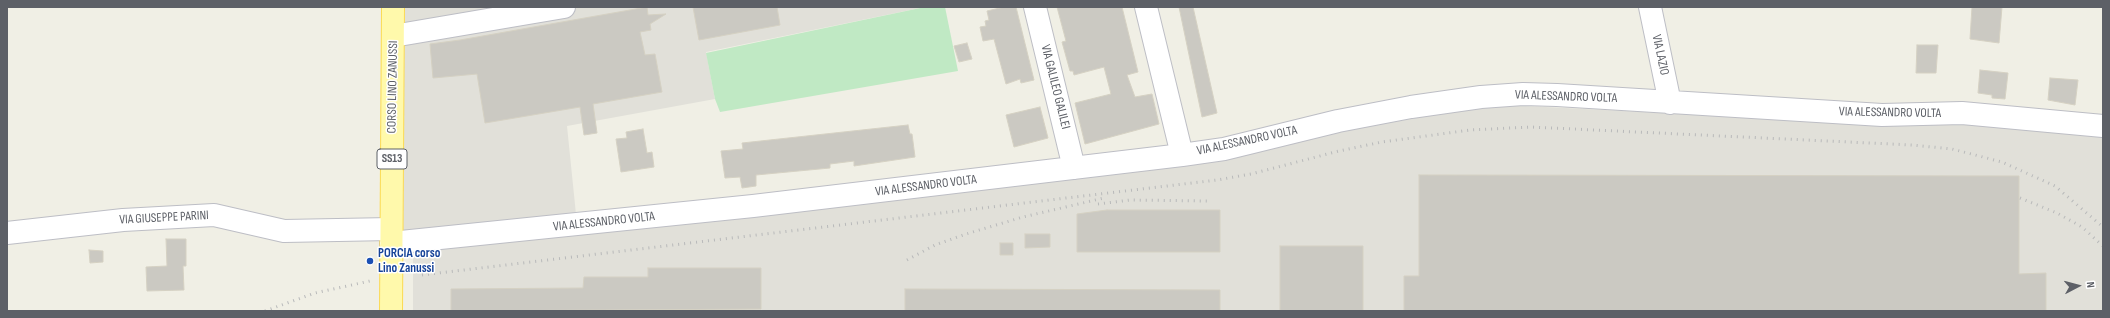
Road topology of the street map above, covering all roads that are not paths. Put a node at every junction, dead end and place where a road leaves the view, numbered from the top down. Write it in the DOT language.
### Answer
graph roads {
  1 [pos="393,7"];
  2 [pos="564,7"];
  3 [pos="1035,7"];
  4 [pos="1146,7"];
  5 [pos="1650,7"];
  6 [pos="393,36"];
  7 [pos="1670,103"];
  8 [pos="2103,126"];
  9 [pos="1182,154"];
  10 [pos="1074,168"];
  11 [pos="7,233"];
  12 [pos="391,236"];
  13 [pos="391,311"];
  1 -- 6 [label="main road, CORSO LINO ZANUSSI / SS13"];
  2 -- 6 [label="street"];
  3 -- 10 [label="street, VIA GALILEO GALILEI"];
  4 -- 9 [label="street"];
  5 -- 7 [label="street, VIA LAZIO"];
  6 -- 12 [label="main road, CORSO LINO ZANUSSI / SS13"];
  7 -- 8 [label="street, VIA ALESSANDRO VOLTA"];
  7 -- 9 [label="street, VIA ALESSANDRO VOLTA"];
  9 -- 10 [label="street, VIA ALESSANDRO VOLTA"];
  10 -- 12 [label="street, VIA ALESSANDRO VOLTA"];
  11 -- 12 [label="street, VIA GIUSEPPE PARINI"];
  12 -- 13 [label="main road, CORSO LINO ZANUSSI / SS13"];
}
